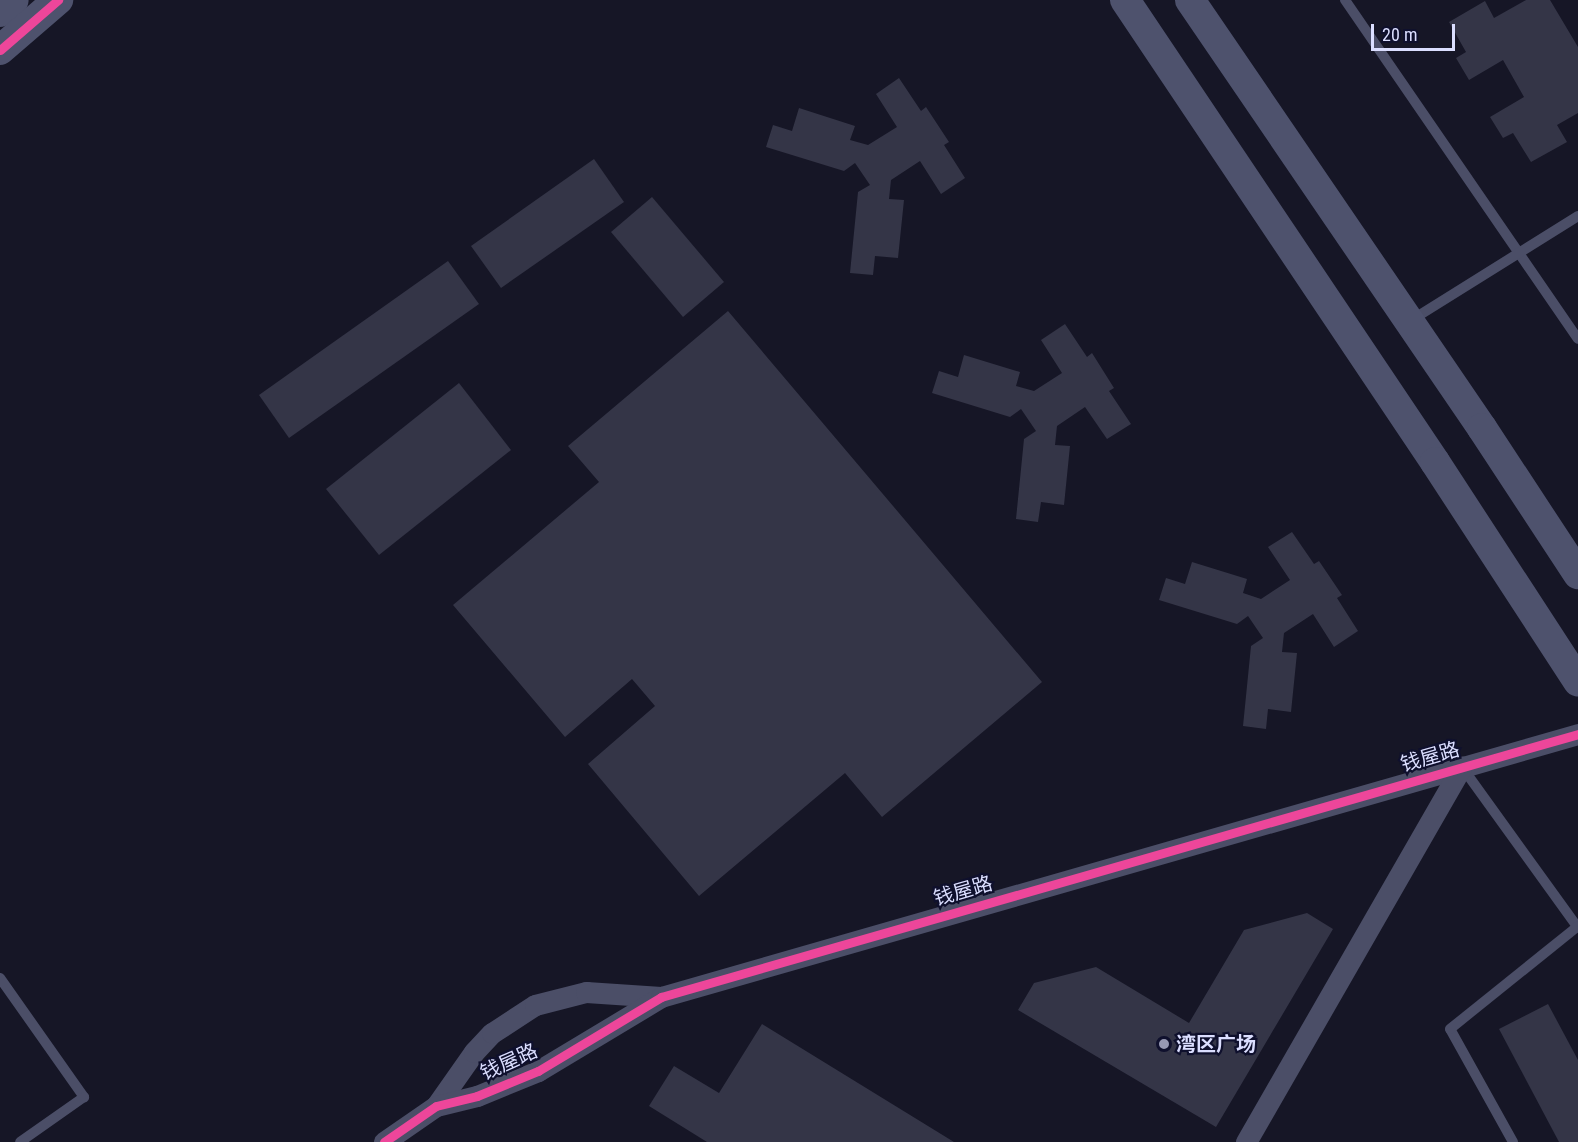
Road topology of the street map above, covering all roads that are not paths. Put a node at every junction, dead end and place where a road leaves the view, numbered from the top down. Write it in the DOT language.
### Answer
graph roads {
  1 [pos="14,0"];
  2 [pos="58,0"];
  3 [pos="1125,0"];
  4 [pos="1190,0"];
  5 [pos="1345,0"];
  6 [pos="0,12"];
  7 [pos="0,50"];
  8 [pos="1578,216"];
  9 [pos="1519,253"];
  10 [pos="1410,321"];
  11 [pos="1578,339"];
  12 [pos="1578,574"];
  13 [pos="1578,681"];
  14 [pos="1578,734"];
  15 [pos="1462,767"];
  16 [pos="1577,928"];
  17 [pos="0,978"];
  18 [pos="661,997"];
  19 [pos="436,1106"];
  20 [pos="20,1142"];
  21 [pos="384,1142"];
  22 [pos="1246,1142"];
  23 [pos="1513,1142"];
  1 -- 6 [label="main road"];
  2 -- 7 [label="main road"];
  3 -- 13 [label="main road"];
  4 -- 10 [label="main road"];
  5 -- 9 [label="lane"];
  8 -- 9 [label="lane"];
  9 -- 10 [label="lane"];
  9 -- 11 [label="lane"];
  10 -- 12 [label="main road"];
  14 -- 15 [label="street, 钱屋路"];
  15 -- 16 [label="lane"];
  15 -- 18 [label="street, 钱屋路"];
  15 -- 22 [label="street"];
  16 -- 23 [label="lane"];
  17 -- 20 [label="lane"];
  18 -- 19 [label="street, 钱屋路"];
  18 -- 19 [label="street, 钱屋路"];
  19 -- 21 [label="street, 钱屋路"];
}
